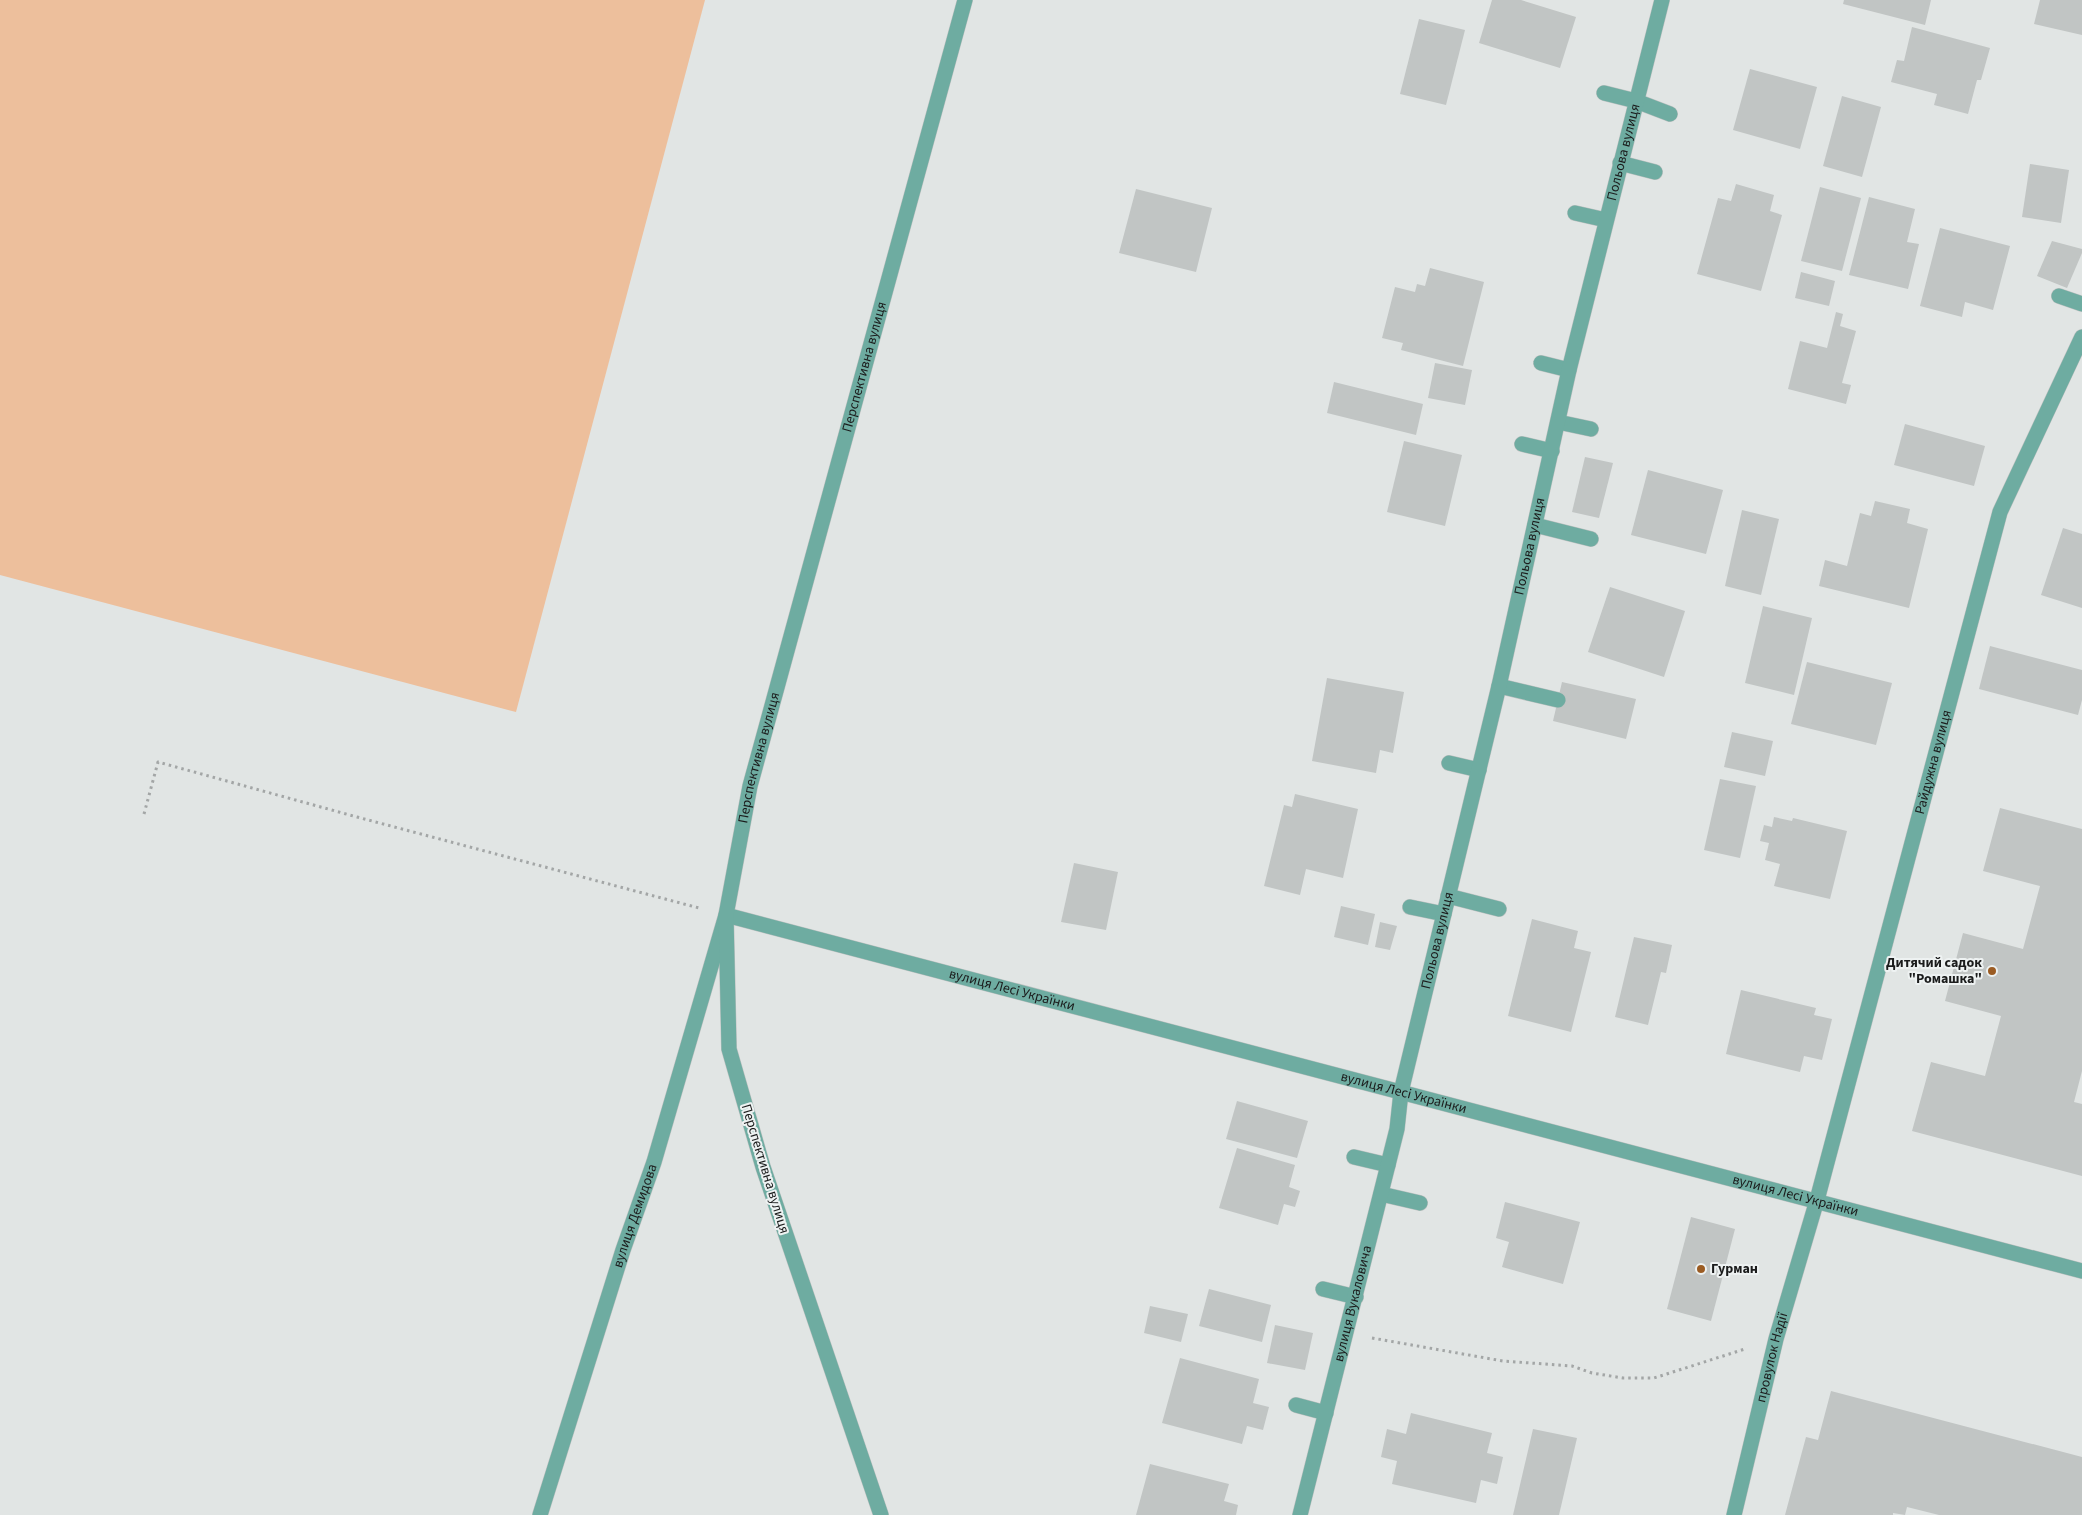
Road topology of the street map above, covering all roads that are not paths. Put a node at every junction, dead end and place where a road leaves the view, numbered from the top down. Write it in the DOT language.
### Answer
graph roads {
  1 [pos="965,0"];
  2 [pos="1662,0"];
  3 [pos="1604,93"];
  4 [pos="1636,101"];
  5 [pos="1670,114"];
  6 [pos="1620,163"];
  7 [pos="1655,172"];
  8 [pos="1575,213"];
  9 [pos="1606,220"];
  10 [pos="2059,296"];
  11 [pos="2082,304"];
  12 [pos="2082,337"];
  13 [pos="1541,363"];
  14 [pos="1569,370"];
  15 [pos="1558,422"];
  16 [pos="1592,429"];
  17 [pos="1522,444"];
  18 [pos="1552,451"];
  19 [pos="1535,525"];
  20 [pos="1590,539"];
  21 [pos="1499,686"];
  22 [pos="1558,700"];
  23 [pos="1449,763"];
  24 [pos="1478,770"];
  25 [pos="1448,896"];
  26 [pos="1410,907"];
  27 [pos="1499,909"];
  28 [pos="1444,914"];
  29 [pos="726,915"];
  30 [pos="1401,1092"];
  31 [pos="1354,1158"];
  32 [pos="1388,1165"];
  33 [pos="1381,1194"];
  34 [pos="1817,1200"];
  35 [pos="1420,1203"];
  36 [pos="2082,1271"];
  37 [pos="1323,1289"];
  38 [pos="1356,1297"];
  39 [pos="1296,1405"];
  40 [pos="1326,1413"];
  41 [pos="540,1515"];
  42 [pos="881,1515"];
  43 [pos="1300,1515"];
  44 [pos="1734,1515"];
  1 -- 29 [label="street, Перспективна вулиця"];
  2 -- 4 [label="street, Польова вулиця"];
  3 -- 4 [label="street"];
  4 -- 5 [label="street"];
  4 -- 6 [label="street, Польова вулиця"];
  6 -- 7 [label="street"];
  6 -- 9 [label="street, Польова вулиця"];
  8 -- 9 [label="street"];
  9 -- 14 [label="street, Польова вулиця"];
  10 -- 11 [label="street"];
  12 -- 34 [label="street, Райдужна вулиця"];
  13 -- 14 [label="street"];
  14 -- 15 [label="street, Польова вулиця"];
  15 -- 16 [label="street"];
  15 -- 18 [label="street, Польова вулиця"];
  17 -- 18 [label="street"];
  18 -- 19 [label="street, Польова вулиця"];
  19 -- 20 [label="street"];
  19 -- 21 [label="street, Польова вулиця"];
  21 -- 22 [label="street"];
  21 -- 24 [label="street, Польова вулиця"];
  23 -- 24 [label="street"];
  24 -- 25 [label="street, Польова вулиця"];
  25 -- 27 [label="street"];
  25 -- 28 [label="street, Польова вулиця"];
  26 -- 28 [label="street"];
  28 -- 30 [label="street, Польова вулиця"];
  29 -- 30 [label="street, вулиця Лесі Українки"];
  29 -- 41 [label="street, вулиця Демидова"];
  29 -- 42 [label="street, Перспективна вулиця"];
  30 -- 32 [label="street, вулиця Вукаловича"];
  30 -- 34 [label="street, вулиця Лесі Українки"];
  31 -- 32 [label="street"];
  32 -- 33 [label="street, вулиця Вукаловича"];
  33 -- 35 [label="street"];
  33 -- 38 [label="street, вулиця Вукаловича"];
  34 -- 36 [label="street, вулиця Лесі Українки"];
  34 -- 44 [label="street, провулок Надії"];
  37 -- 38 [label="street"];
  38 -- 40 [label="street, вулиця Вукаловича"];
  39 -- 40 [label="street"];
  40 -- 43 [label="street, вулиця Вукаловича"];
}
